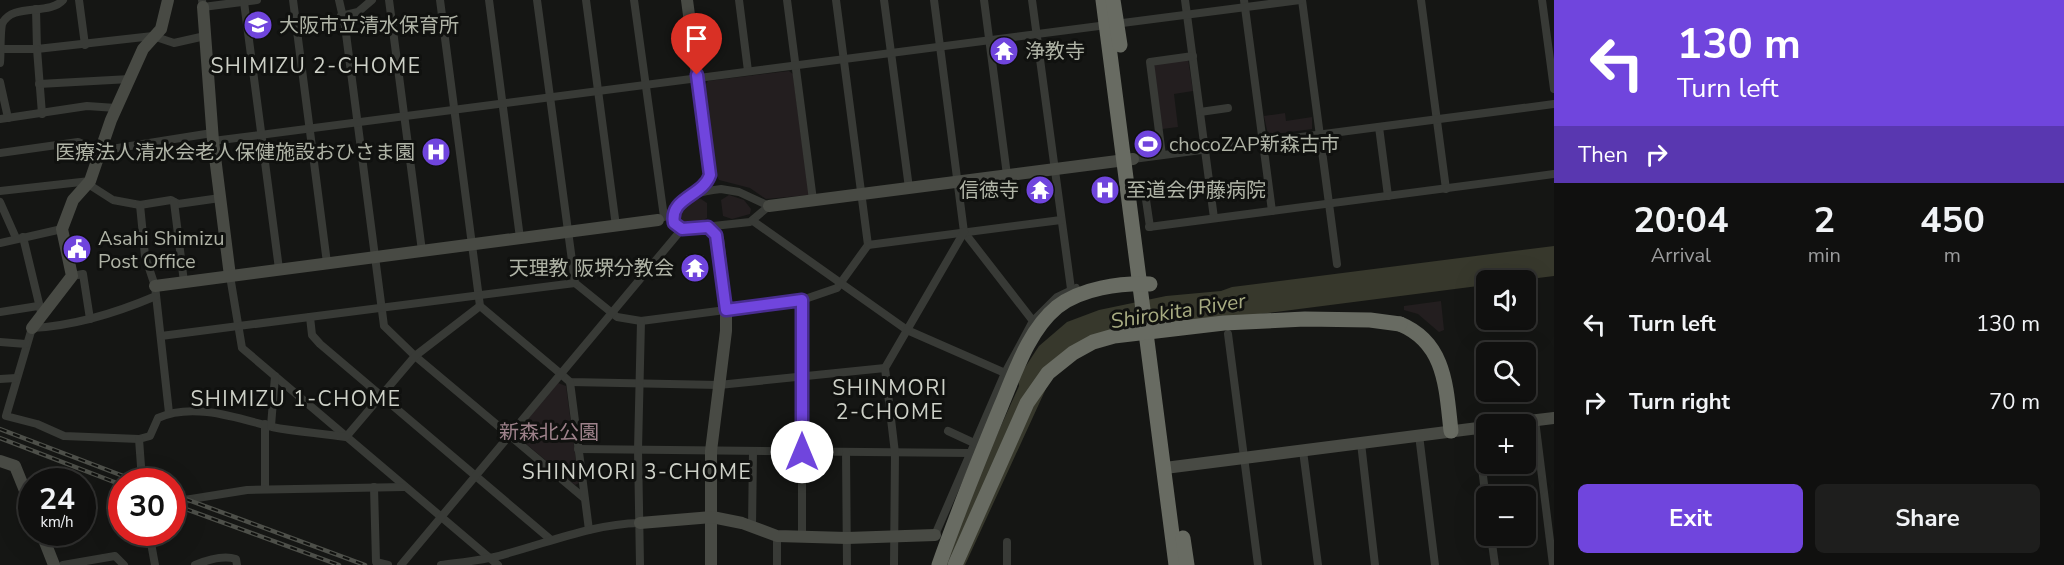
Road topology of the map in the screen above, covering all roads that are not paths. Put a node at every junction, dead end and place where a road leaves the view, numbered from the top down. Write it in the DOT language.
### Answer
graph roads {
  1 [pos="63,0"];
  2 [pos="79,0"];
  3 [pos="168,0"];
  4 [pos="257,0"];
  5 [pos="292,0"];
  6 [pos="339,0"];
  7 [pos="372,0"];
  8 [pos="389,0"];
  9 [pos="440,0"];
  10 [pos="489,0"];
  11 [pos="537,0"];
  12 [pos="586,0"];
  13 [pos="634,0"];
  14 [pos="687,0"];
  15 [pos="738,0"];
  16 [pos="787,0"];
  17 [pos="836,0"];
  18 [pos="884,0"];
  19 [pos="934,0"];
  20 [pos="984,0"];
  21 [pos="1032,0"];
  22 [pos="1103,0"];
  23 [pos="1113,0"];
  24 [pos="1185,0"];
  25 [pos="1301,0"];
  26 [pos="1420,0"];
  27 [pos="1542,0"];
  28 [pos="244,2"];
  29 [pos="203,3"];
  30 [pos="1245,4"];
  31 [pos="36,9"];
  32 [pos="1187,15"];
  33 [pos="341,16"];
  34 [pos="1112,25"];
  35 [pos="1037,34"];
  36 [pos="153,36"];
  37 [pos="205,36"];
  38 [pos="989,40"];
  39 [pos="85,45"];
  40 [pos="940,46"];
  41 [pos="1,50"];
  42 [pos="37,50"];
  43 [pos="891,53"];
  44 [pos="1193,56"];
  45 [pos="843,60"];
  46 [pos="0,63"];
  47 [pos="796,65"];
  48 [pos="748,71"];
  49 [pos="697,78"];
  50 [pos="130,79"];
  51 [pos="0,82"];
  52 [pos="39,84"];
  53 [pos="646,85"];
  54 [pos="1554,89"];
  55 [pos="598,91"];
  56 [pos="551,97"];
  57 [pos="503,103"];
  58 [pos="1554,104"];
  59 [pos="116,108"];
  60 [pos="1228,108"];
  61 [pos="454,110"];
  62 [pos="1200,112"];
  63 [pos="42,114"];
  64 [pos="405,116"];
  65 [pos="4,119"];
  66 [pos="1437,119"];
  67 [pos="357,122"];
  68 [pos="1379,127"];
  69 [pos="309,129"];
  70 [pos="261,134"];
  71 [pos="1321,134"];
  72 [pos="212,137"];
  73 [pos="1263,142"];
  74 [pos="1205,150"];
  75 [pos="99,151"];
  76 [pos="0,153"];
  77 [pos="1162,155"];
  78 [pos="1128,159"];
  79 [pos="1054,169"];
  80 [pos="1554,174"];
  81 [pos="710,175"];
  82 [pos="1006,175"];
  83 [pos="89,182"];
  84 [pos="958,182"];
  85 [pos="909,188"];
  86 [pos="722,189"];
  87 [pos="1446,189"];
  88 [pos="0,191"];
  89 [pos="1138,191"];
  90 [pos="697,193"];
  91 [pos="861,194"];
  92 [pos="1388,196"];
  93 [pos="220,198"];
  94 [pos="755,200"];
  95 [pos="813,200"];
  96 [pos="0,202"];
  97 [pos="174,202"];
  98 [pos="1330,203"];
  99 [pos="140,205"];
  100 [pos="769,206"];
  101 [pos="674,211"];
  102 [pos="1272,211"];
  103 [pos="755,218"];
  104 [pos="1214,218"];
  105 [pos="661,219"];
  106 [pos="1061,220"];
  107 [pos="616,226"];
  108 [pos="708,227"];
  109 [pos="679,228"];
  110 [pos="62,229"];
  111 [pos="568,232"];
  112 [pos="964,232"];
  113 [pos="19,238"];
  114 [pos="520,238"];
  115 [pos="0,243"];
  116 [pos="471,245"];
  117 [pos="868,245"];
  118 [pos="422,251"];
  119 [pos="375,257"];
  120 [pos="327,263"];
  121 [pos="1337,264"];
  122 [pos="279,269"];
  123 [pos="72,276"];
  124 [pos="230,276"];
  125 [pos="184,282"];
  126 [pos="575,283"];
  127 [pos="841,283"];
  128 [pos="1140,286"];
  129 [pos="1071,289"];
  130 [pos="155,291"];
  131 [pos="478,295"];
  132 [pos="802,300"];
  133 [pos="480,306"];
  134 [pos="381,308"];
  135 [pos="726,310"];
  136 [pos="40,311"];
  137 [pos="0,312"];
  138 [pos="612,314"];
  139 [pos="310,317"];
  140 [pos="90,319"];
  141 [pos="641,321"];
  142 [pos="1033,321"];
  143 [pos="237,327"];
  144 [pos="32,328"];
  145 [pos="907,330"];
  146 [pos="1228,334"];
  147 [pos="161,336"];
  148 [pos="0,342"];
  149 [pos="26,344"];
  150 [pos="415,356"];
  151 [pos="885,368"];
  152 [pos="1005,373"];
  153 [pos="561,374"];
  154 [pos="275,376"];
  155 [pos="802,377"];
  156 [pos="16,378"];
  157 [pos="0,379"];
  158 [pos="570,382"];
  159 [pos="640,384"];
  160 [pos="718,385"];
  161 [pos="381,395"];
  162 [pos="169,413"];
  163 [pos="1554,418"];
  164 [pos="1536,420"];
  165 [pos="268,425"];
  166 [pos="1536,426"];
  167 [pos="1476,428"];
  168 [pos="948,431"];
  169 [pos="1451,431"];
  170 [pos="509,435"];
  171 [pos="1419,435"];
  172 [pos="346,437"];
  173 [pos="139,439"];
  174 [pos="974,443"];
  175 [pos="1361,443"];
  176 [pos="578,450"];
  177 [pos="638,450"];
  178 [pos="1303,450"];
  179 [pos="711,451"];
  180 [pos="753,451"];
  181 [pos="802,452"];
  182 [pos="846,452"];
  183 [pos="895,453"];
  184 [pos="970,453"];
  185 [pos="1244,458"];
  186 [pos="0,461"];
  187 [pos="141,468"];
  188 [pos="1170,468"];
  189 [pos="18,473"];
  190 [pos="474,475"];
  191 [pos="374,487"];
  192 [pos="405,487"];
  193 [pos="265,489"];
  194 [pos="584,498"];
  195 [pos="191,499"];
  196 [pos="1550,507"];
  197 [pos="440,516"];
  198 [pos="712,517"];
  199 [pos="639,523"];
  200 [pos="752,527"];
  201 [pos="589,530"];
  202 [pos="935,535"];
  203 [pos="777,536"];
  204 [pos="802,536"];
  205 [pos="895,536"];
  206 [pos="847,538"];
  207 [pos="550,539"];
  208 [pos="1007,542"];
  209 [pos="47,546"];
  210 [pos="152,546"];
  211 [pos="1492,546"];
  212 [pos="489,557"];
  213 [pos="54,565"];
  214 [pos="63,565"];
  215 [pos="124,565"];
  216 [pos="155,565"];
  217 [pos="195,565"];
  218 [pos="237,565"];
  219 [pos="388,565"];
  220 [pos="401,565"];
  221 [pos="441,565"];
  222 [pos="498,565"];
  223 [pos="640,565"];
  224 [pos="711,565"];
  225 [pos="777,565"];
  226 [pos="847,565"];
  227 [pos="894,565"];
  228 [pos="939,565"];
  229 [pos="956,565"];
  230 [pos="1007,565"];
  231 [pos="1176,565"];
  232 [pos="1187,565"];
  233 [pos="1258,565"];
  234 [pos="1317,565"];
  235 [pos="1376,565"];
  236 [pos="1435,565"];
  237 [pos="1495,565"];
  238 [pos="1552,565"];
  1 -- 31 [label="street"];
  2 -- 39 [label="street"];
  3 -- 36 [label="street"];
  4 -- 28 [label="street"];
  5 -- 69 [label="street"];
  6 -- 33 [label="street"];
  7 -- 33 [label="street"];
  8 -- 64 [label="street"];
  9 -- 61 [label="street"];
  10 -- 57 [label="street"];
  11 -- 56 [label="street"];
  12 -- 55 [label="street"];
  13 -- 53 [label="street"];
  14 -- 49 [label="street"];
  15 -- 48 [label="street"];
  16 -- 47 [label="street"];
  17 -- 45 [label="street"];
  18 -- 43 [label="street"];
  19 -- 40 [label="street"];
  20 -- 38 [label="street"];
  21 -- 35 [label="street"];
  22 -- 34 [label="highway"];
  23 -- 34 [label="highway"];
  24 -- 32 [label="street"];
  25 -- 30 [label="street"];
  25 -- 71 [label="street"];
  26 -- 66 [label="street"];
  27 -- 54 [label="street"];
  28 -- 29 [label="street"];
  28 -- 70 [label="street"];
  29 -- 37 [label="street"];
  30 -- 32 [label="street"];
  30 -- 73 [label="street"];
  31 -- 41 [label="street"];
  31 -- 42 [label="street"];
  32 -- 34 [label="street"];
  32 -- 44 [label="street"];
  33 -- 67 [label="street"];
  34 -- 35 [label="street"];
  34 -- 78 [label="highway"];
  35 -- 38 [label="street"];
  35 -- 79 [label="street"];
  36 -- 37 [label="street"];
  36 -- 39 [label="street"];
  36 -- 50 [label="street"];
  37 -- 72 [label="street"];
  38 -- 40 [label="street"];
  38 -- 82 [label="street"];
  39 -- 42 [label="street"];
  40 -- 43 [label="street"];
  40 -- 84 [label="street"];
  41 -- 42 [label="street"];
  41 -- 46 [label="street"];
  42 -- 52 [label="street"];
  43 -- 45 [label="street"];
  43 -- 85 [label="street"];
  44 -- 62 [label="street"];
  44 -- 77 [label="street"];
  45 -- 47 [label="street"];
  45 -- 91 [label="street"];
  47 -- 48 [label="street"];
  47 -- 95 [label="street"];
  48 -- 49 [label="street"];
  49 -- 53 [label="street"];
  49 -- 81 [label="street"];
  50 -- 52 [label="street"];
  50 -- 59 [label="street"];
  51 -- 65 [label="street"];
  52 -- 63 [label="street"];
  53 -- 55 [label="street"];
  53 -- 105 [label="street"];
  55 -- 56 [label="street"];
  55 -- 107 [label="street"];
  56 -- 57 [label="street"];
  56 -- 111 [label="street"];
  57 -- 61 [label="street"];
  57 -- 114 [label="street"];
  58 -- 66 [label="street"];
  59 -- 63 [label="street"];
  59 -- 75 [label="street"];
  60 -- 62 [label="street"];
  61 -- 64 [label="street"];
  61 -- 116 [label="street"];
  62 -- 74 [label="street"];
  63 -- 65 [label="street"];
  64 -- 67 [label="street"];
  64 -- 118 [label="street"];
  66 -- 68 [label="street"];
  66 -- 87 [label="street"];
  67 -- 69 [label="street"];
  67 -- 119 [label="street"];
  68 -- 71 [label="street"];
  68 -- 92 [label="street"];
  69 -- 70 [label="street"];
  69 -- 120 [label="street"];
  70 -- 72 [label="street"];
  70 -- 122 [label="street"];
  71 -- 73 [label="street"];
  71 -- 98 [label="street"];
  72 -- 75 [label="street"];
  72 -- 93 [label="street"];
  73 -- 74 [label="street"];
  73 -- 102 [label="street"];
  74 -- 77 [label="street"];
  74 -- 104 [label="street"];
  75 -- 76 [label="street"];
  75 -- 83 [label="street"];
  77 -- 78 [label="street"];
  78 -- 79 [label="street"];
  78 -- 89 [label="highway"];
  78 -- 128 [label="highway"];
  79 -- 82 [label="street"];
  79 -- 106 [label="street"];
  80 -- 87 [label="street"];
  81 -- 86 [label="street"];
  81 -- 90 [label="street"];
  82 -- 84 [label="street"];
  83 -- 88 [label="street"];
  83 -- 99 [label="street"];
  83 -- 110 [label="street"];
  84 -- 85 [label="street"];
  84 -- 112 [label="street"];
  85 -- 91 [label="street"];
  86 -- 90 [label="street"];
  86 -- 94 [label="street"];
  87 -- 92 [label="street"];
  89 -- 104 [label="street"];
  89 -- 128 [label="highway"];
  90 -- 101 [label="street"];
  91 -- 95 [label="street"];
  91 -- 117 [label="street"];
  92 -- 98 [label="street"];
  93 -- 97 [label="street"];
  93 -- 124 [label="street"];
  94 -- 100 [label="street"];
  94 -- 103 [label="street"];
  95 -- 100 [label="street"];
  96 -- 113 [label="street"];
  97 -- 99 [label="street"];
  97 -- 125 [label="street"];
  98 -- 102 [label="street"];
  98 -- 121 [label="street"];
  99 -- 130 [label="street"];
  100 -- 103 [label="street"];
  101 -- 105 [label="street"];
  101 -- 109 [label="street"];
  102 -- 104 [label="street"];
  103 -- 108 [label="street"];
  103 -- 127 [label="street"];
  105 -- 107 [label="street"];
  105 -- 109 [label="street"];
  106 -- 112 [label="street"];
  106 -- 129 [label="street"];
  107 -- 111 [label="street"];
  108 -- 109 [label="street"];
  108 -- 135 [label="street"];
  109 -- 138 [label="street"];
  110 -- 113 [label="street"];
  110 -- 123 [label="street"];
  111 -- 114 [label="street"];
  111 -- 126 [label="street"];
  112 -- 117 [label="street"];
  112 -- 142 [label="street"];
  112 -- 145 [label="street"];
  113 -- 115 [label="street"];
  113 -- 136 [label="street"];
  114 -- 116 [label="street"];
  116 -- 118 [label="street"];
  116 -- 131 [label="street"];
  117 -- 127 [label="street"];
  118 -- 119 [label="street"];
  119 -- 120 [label="street"];
  119 -- 134 [label="street"];
  120 -- 122 [label="street"];
  122 -- 124 [label="street"];
  123 -- 136 [label="street"];
  123 -- 140 [label="street"];
  124 -- 125 [label="street"];
  124 -- 143 [label="street"];
  125 -- 130 [label="street"];
  126 -- 131 [label="street"];
  126 -- 138 [label="street"];
  127 -- 132 [label="street"];
  127 -- 145 [label="street"];
  128 -- 129 [label="street"];
  128 -- 188 [label="highway"];
  128 -- 228 [label="highway"];
  129 -- 142 [label="street"];
  130 -- 140 [label="street"];
  130 -- 147 [label="street"];
  131 -- 133 [label="street"];
  131 -- 134 [label="street"];
  132 -- 135 [label="street"];
  132 -- 155 [label="street"];
  133 -- 150 [label="street"];
  133 -- 153 [label="street"];
  134 -- 139 [label="street"];
  134 -- 150 [label="street"];
  135 -- 141 [label="street"];
  135 -- 160 [label="street"];
  136 -- 137 [label="street"];
  136 -- 144 [label="street"];
  138 -- 141 [label="street"];
  138 -- 153 [label="street"];
  139 -- 143 [label="street"];
  139 -- 161 [label="street"];
  140 -- 144 [label="street"];
  141 -- 159 [label="street"];
  142 -- 152 [label="street"];
  143 -- 147 [label="street"];
  143 -- 154 [label="street"];
  144 -- 149 [label="street"];
  145 -- 151 [label="street"];
  145 -- 152 [label="street"];
  146 -- 185 [label="street"];
  147 -- 162 [label="street"];
  148 -- 149 [label="street"];
  149 -- 156 [label="street"];
  150 -- 161 [label="street"];
  150 -- 170 [label="street"];
  151 -- 155 [label="street"];
  151 -- 183 [label="street"];
  152 -- 174 [label="street"];
  153 -- 158 [label="street"];
  153 -- 170 [label="street"];
  154 -- 165 [label="street"];
  154 -- 172 [label="street"];
  155 -- 160 [label="street"];
  155 -- 181 [label="street"];
  156 -- 157 [label="street"];
  156 -- 173 [label="street"];
  158 -- 159 [label="street"];
  158 -- 176 [label="street"];
  159 -- 160 [label="street"];
  159 -- 177 [label="street"];
  160 -- 179 [label="street"];
  161 -- 172 [label="street"];
  161 -- 190 [label="street"];
  162 -- 165 [label="street"];
  162 -- 173 [label="street"];
  163 -- 164 [label="street"];
  165 -- 172 [label="street"];
  165 -- 193 [label="street"];
  166 -- 196 [label="street"];
  167 -- 169 [label="street"];
  168 -- 174 [label="street"];
  169 -- 171 [label="street"];
  169 -- 229 [label="highway, bridge"];
  170 -- 190 [label="street"];
  170 -- 194 [label="street"];
  171 -- 175 [label="street"];
  171 -- 236 [label="street"];
  172 -- 192 [label="street"];
  173 -- 187 [label="street"];
  174 -- 184 [label="street"];
  175 -- 178 [label="street"];
  175 -- 235 [label="street"];
  176 -- 177 [label="street"];
  176 -- 194 [label="street"];
  177 -- 179 [label="street"];
  177 -- 199 [label="street"];
  178 -- 185 [label="street"];
  178 -- 234 [label="street"];
  179 -- 180 [label="street"];
  179 -- 198 [label="street"];
  180 -- 181 [label="street"];
  180 -- 200 [label="street"];
  181 -- 182 [label="street"];
  181 -- 204 [label="street"];
  182 -- 183 [label="street"];
  182 -- 206 [label="street"];
  183 -- 184 [label="street"];
  183 -- 205 [label="street"];
  184 -- 202 [label="street"];
  185 -- 188 [label="street"];
  185 -- 233 [label="street"];
  186 -- 189 [label="street"];
  188 -- 231 [label="highway"];
  188 -- 232 [label="highway"];
  190 -- 197 [label="street"];
  190 -- 207 [label="street"];
  191 -- 192 [label="street"];
  191 -- 193 [label="street"];
  191 -- 219 [label="street"];
  192 -- 197 [label="street"];
  193 -- 195 [label="street"];
  194 -- 201 [label="street"];
  196 -- 238 [label="street"];
  197 -- 212 [label="street"];
  197 -- 220 [label="street"];
  198 -- 199 [label="street"];
  198 -- 200 [label="street"];
  198 -- 224 [label="street"];
  199 -- 201 [label="street"];
  199 -- 223 [label="street"];
  200 -- 203 [label="street"];
  201 -- 207 [label="street"];
  202 -- 205 [label="street"];
  203 -- 204 [label="street"];
  203 -- 225 [label="street"];
  204 -- 206 [label="street"];
  205 -- 206 [label="street"];
  205 -- 227 [label="street"];
  206 -- 226 [label="street"];
  207 -- 212 [label="street"];
  208 -- 230 [label="street"];
  209 -- 213 [label="street"];
  210 -- 216 [label="street"];
  211 -- 237 [label="street"];
  212 -- 221 [label="street"];
  212 -- 222 [label="street"];
  214 -- 215 [label="street"];
  217 -- 218 [label="street"];
}
